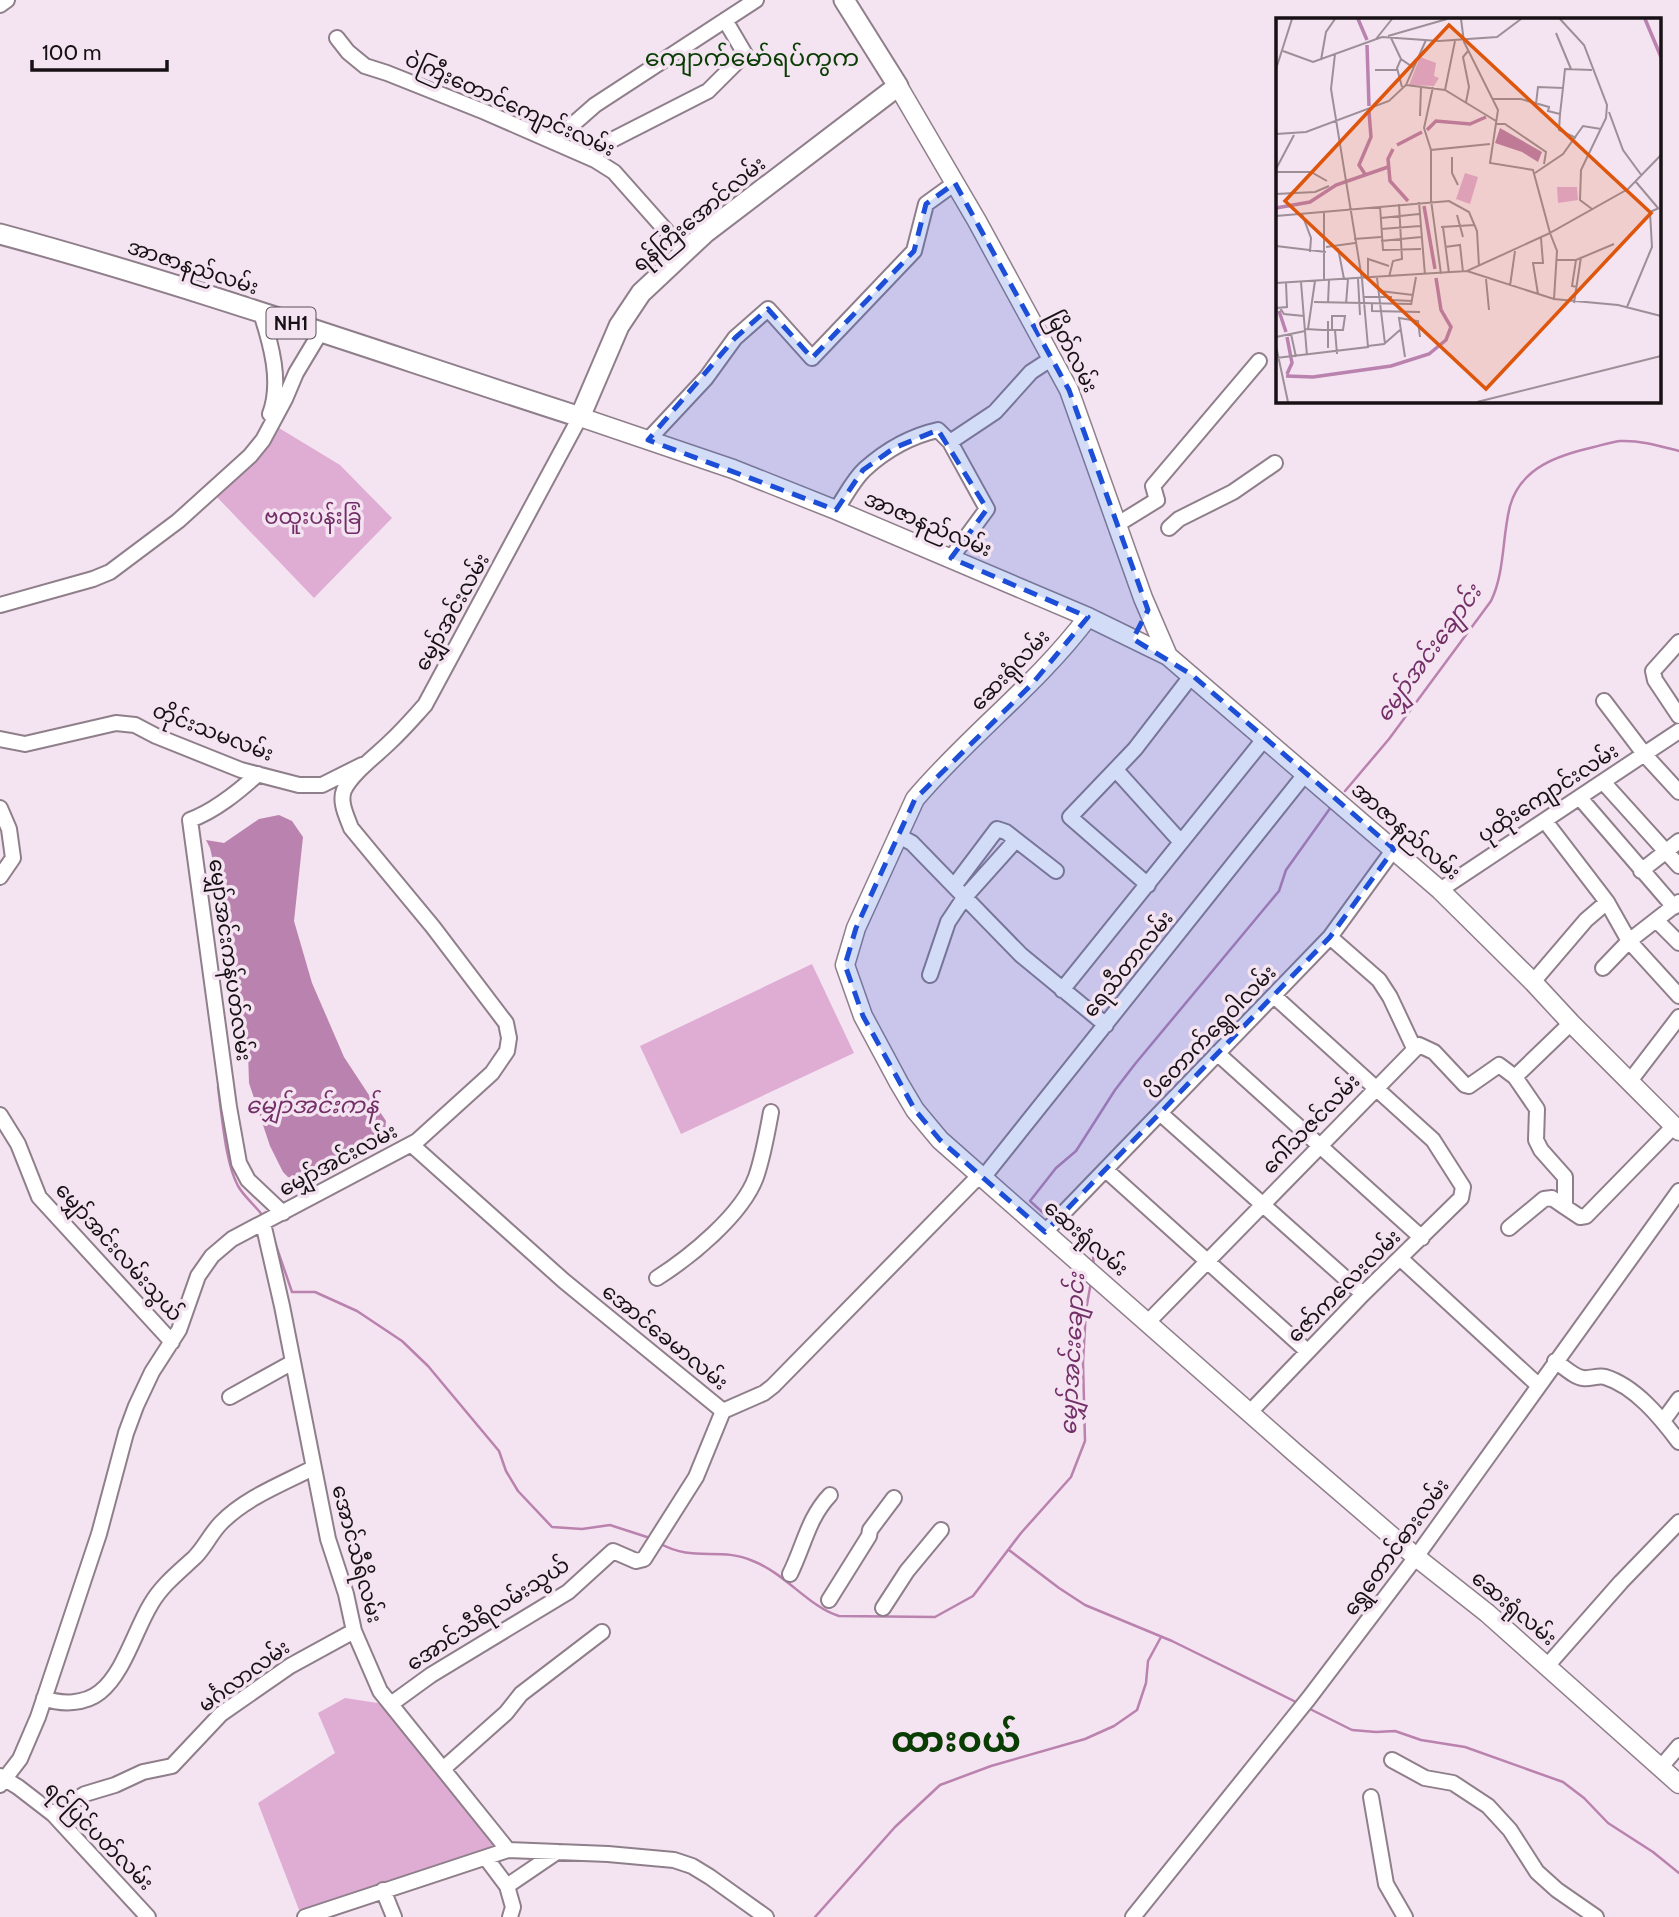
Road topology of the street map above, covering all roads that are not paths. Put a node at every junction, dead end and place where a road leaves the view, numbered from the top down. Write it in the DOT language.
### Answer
graph roads {
  1 [pos="7,0"];
  2 [pos="756,0"];
  3 [pos="844,0"];
  4 [pos="0,5"];
  5 [pos="725,20"];
  6 [pos="337,38"];
  7 [pos="898,86"];
  8 [pos="554,141"];
  9 [pos="595,160"];
  10 [pos="955,183"];
  11 [pos="0,234"];
  12 [pos="685,252"];
  13 [pos="261,313"];
  14 [pos="320,333"];
  15 [pos="1051,359"];
  16 [pos="1259,361"];
  17 [pos="274,367"];
  18 [pos="296,373"];
  19 [pos="580,417"];
  20 [pos="648,440"];
  21 [pos="950,442"];
  22 [pos="1275,463"];
  23 [pos="836,510"];
  24 [pos="1118,524"];
  25 [pos="1169,528"];
  26 [pos="951,558"];
  27 [pos="0,596"];
  28 [pos="0,605"];
  29 [pos="1148,610"];
  30 [pos="1088,617"];
  31 [pos="1129,637"];
  32 [pos="1679,642"];
  33 [pos="1168,656"];
  34 [pos="1192,675"];
  35 [pos="1604,701"];
  36 [pos="1679,716"];
  37 [pos="1679,731"];
  38 [pos="1265,738"];
  39 [pos="0,739"];
  40 [pos="1645,755"];
  41 [pos="367,763"];
  42 [pos="1116,770"];
  43 [pos="1306,773"];
  44 [pos="258,774"];
  45 [pos="1604,783"];
  46 [pos="1679,792"];
  47 [pos="1580,798"];
  48 [pos="0,808"];
  49 [pos="1545,821"];
  50 [pos="897,835"];
  51 [pos="1016,839"];
  52 [pos="1180,841"];
  53 [pos="1679,841"];
  54 [pos="1394,849"];
  55 [pos="1666,852"];
  56 [pos="1679,866"];
  57 [pos="1056,871"];
  58 [pos="1641,871"];
  59 [pos="0,877"];
  60 [pos="1147,885"];
  61 [pos="954,886"];
  62 [pos="1440,890"];
  63 [pos="964,898"];
  64 [pos="1607,902"];
  65 [pos="1676,904"];
  66 [pos="1656,920"];
  67 [pos="1330,936"];
  68 [pos="1629,941"];
  69 [pos="1679,943"];
  70 [pos="1603,968"];
  71 [pos="930,975"];
  72 [pos="1534,982"];
  73 [pos="1062,990"];
  74 [pos="1274,996"];
  75 [pos="1679,996"];
  76 [pos="1679,1017"];
  77 [pos="1571,1023"];
  78 [pos="1106,1026"];
  79 [pos="1414,1048"];
  80 [pos="1217,1054"];
  81 [pos="1515,1077"];
  82 [pos="1630,1081"];
  83 [pos="1376,1088"];
  84 [pos="771,1112"];
  85 [pos="1161,1114"];
  86 [pos="0,1115"];
  87 [pos="1676,1128"];
  88 [pos="412,1145"];
  89 [pos="1320,1145"];
  90 [pos="1107,1171"];
  91 [pos="982,1179"];
  92 [pos="1679,1191"];
  93 [pos="1264,1203"];
  94 [pos="1565,1206"];
  95 [pos="283,1213"];
  96 [pos="263,1223"];
  97 [pos="1510,1228"];
  98 [pos="1045,1232"];
  99 [pos="1422,1238"];
  100 [pos="1401,1259"];
  101 [pos="1207,1261"];
  102 [pos="657,1278"];
  103 [pos="1363,1294"];
  104 [pos="1148,1322"];
  105 [pos="172,1342"];
  106 [pos="1307,1351"];
  107 [pos="1555,1361"];
  108 [pos="293,1362"];
  109 [pos="1538,1385"];
  110 [pos="230,1397"];
  111 [pos="1679,1399"];
  112 [pos="723,1411"];
  113 [pos="1250,1412"];
  114 [pos="1663,1421"];
  115 [pos="1679,1442"];
  116 [pos="313,1468"];
  117 [pos="830,1495"];
  118 [pos="894,1499"];
  119 [pos="1679,1522"];
  120 [pos="941,1530"];
  121 [pos="1416,1557"];
  122 [pos="790,1574"];
  123 [pos="829,1600"];
  124 [pos="883,1608"];
  125 [pos="354,1631"];
  126 [pos="602,1632"];
  127 [pos="1547,1666"];
  128 [pos="44,1698"];
  129 [pos="391,1704"];
  130 [pos="1679,1746"];
  131 [pos="1392,1760"];
  132 [pos="1661,1768"];
  133 [pos="443,1769"];
  134 [pos="3,1775"];
  135 [pos="1679,1784"];
  136 [pos="1371,1797"];
  137 [pos="53,1814"];
  138 [pos="508,1850"];
  139 [pos="558,1852"];
  140 [pos="486,1858"];
  141 [pos="507,1886"];
  142 [pos="383,1890"];
  143 [pos="148,1917"];
  144 [pos="306,1917"];
  145 [pos="394,1917"];
  146 [pos="510,1917"];
  147 [pos="765,1917"];
  148 [pos="1133,1917"];
  149 [pos="1405,1917"];
  150 [pos="1596,1917"];
  1 -- 4 [label="street"];
  2 -- 5 [label="street"];
  3 -- 7 [label="highway"];
  5 -- 8 [label="street"];
  5 -- 9 [label="street"];
  6 -- 8 [label="street, ဝဲကြီးတောင်ကျောင်းလမ်း"];
  7 -- 10 [label="main road, မြိတ်လမ်း"];
  7 -- 12 [label="highway, ရန်ကြီးအောင်လမ်း"];
  8 -- 9 [label="street, ဝဲကြီးတောင်ကျောင်းလမ်း"];
  9 -- 12 [label="street, ဝဲကြီးတောင်ကျောင်းလမ်း"];
  10 -- 15 [label="main road, မြိတ်လမ်း"];
  10 -- 20 [label="street"];
  11 -- 13 [label="highway, အာဇာနည်လမ်း / NH1"];
  12 -- 19 [label="highway, ရန်ကြီးအောင်လမ်း"];
  13 -- 14 [label="highway, အာဇာနည်လမ်း / NH1"];
  13 -- 17 [label="street"];
  14 -- 18 [label="street"];
  14 -- 19 [label="highway, အာဇာနည်လမ်း / NH1"];
  15 -- 21 [label="street"];
  15 -- 24 [label="main road, မြိတ်လမ်း"];
  16 -- 24 [label="street"];
  17 -- 18 [label="street"];
  17 -- 27 [label="street"];
  18 -- 28 [label="street"];
  19 -- 20 [label="main road, အာဇာနည်လမ်း"];
  19 -- 41 [label="street, မျှော်အင်းလမ်း"];
  20 -- 23 [label="main road, အာဇာနည်လမ်း"];
  21 -- 23 [label="street"];
  21 -- 26 [label="street"];
  22 -- 25 [label="street"];
  23 -- 26 [label="main road, အာဇာနည်လမ်း"];
  24 -- 29 [label="main road, မြိတ်လမ်း"];
  26 -- 30 [label="main road, အာဇာနည်လမ်း"];
  29 -- 31 [label="main road"];
  29 -- 33 [label="main road, မြိတ်လမ်း"];
  30 -- 31 [label="main road, အာဇာနည်လမ်း"];
  30 -- 50 [label="main road, ဆေးရုံလမ်း"];
  31 -- 33 [label="main road, အာဇာနည်လမ်း"];
  32 -- 36 [label="street"];
  33 -- 34 [label="main road, အာဇာနည်လမ်း"];
  34 -- 38 [label="main road, အာဇာနည်လမ်း"];
  34 -- 42 [label="street"];
  35 -- 40 [label="street"];
  37 -- 40 [label="street, ပုထိုးကျောင်းလမ်း"];
  38 -- 43 [label="main road, အာဇာနည်လမ်း"];
  38 -- 52 [label="street"];
  39 -- 44 [label="street, တိုင်းသမလမ်း"];
  40 -- 45 [label="street, ပုထိုးကျောင်းလမ်း"];
  40 -- 46 [label="street"];
  41 -- 44 [label="street, တိုင်းသမလမ်း"];
  41 -- 88 [label="street, မျှော်အင်းလမ်း"];
  42 -- 52 [label="street"];
  42 -- 60 [label="street"];
  43 -- 54 [label="main road, အာဇာနည်လမ်း"];
  43 -- 78 [label="street, ရေသီတာလမ်း"];
  44 -- 95 [label="street, မျှော်အင်းကန်ပတ်လမ်း"];
  45 -- 47 [label="street, ပုထိုးကျောင်းလမ်း"];
  45 -- 55 [label="street"];
  47 -- 49 [label="street, ပုထိုးကျောင်းလမ်း"];
  47 -- 58 [label="street"];
  48 -- 59 [label="street"];
  49 -- 62 [label="street, ပုထိုးကျောင်းလမ်း"];
  49 -- 64 [label="street"];
  50 -- 61 [label="street"];
  50 -- 91 [label="main road, ဆေးရုံလမ်း"];
  51 -- 57 [label="street"];
  51 -- 61 [label="street"];
  51 -- 63 [label="street"];
  52 -- 60 [label="street"];
  53 -- 55 [label="street"];
  54 -- 62 [label="main road, အာဇာနည်လမ်း"];
  54 -- 67 [label="street, ပိတောက်ရွှေဝါလမ်း"];
  55 -- 56 [label="street"];
  55 -- 58 [label="street"];
  58 -- 65 [label="street"];
  60 -- 73 [label="street"];
  61 -- 63 [label="street"];
  62 -- 72 [label="main road, အာဇာနည်လမ်း"];
  63 -- 71 [label="street"];
  63 -- 73 [label="street"];
  64 -- 68 [label="street"];
  64 -- 72 [label="street"];
  65 -- 66 [label="street"];
  66 -- 68 [label="street"];
  66 -- 69 [label="street"];
  67 -- 74 [label="street, ပိတောက်ရွှေဝါလမ်း"];
  67 -- 79 [label="street"];
  68 -- 70 [label="street"];
  68 -- 75 [label="street"];
  72 -- 77 [label="main road, အာဇာနည်လမ်း"];
  73 -- 78 [label="street"];
  74 -- 80 [label="street, ပိတောက်ရွှေဝါလမ်း"];
  74 -- 83 [label="street"];
  76 -- 82 [label="street"];
  77 -- 81 [label="street"];
  77 -- 82 [label="main road, အာဇာနည်လမ်း"];
  78 -- 91 [label="street, ရေသီတာလမ်း"];
  79 -- 81 [label="street"];
  79 -- 83 [label="street, ဂေါ်သဇင်လမ်း"];
  80 -- 85 [label="street, ပိတောက်ရွှေဝါလမ်း"];
  80 -- 89 [label="street"];
  81 -- 94 [label="street"];
  82 -- 87 [label="main road, အာဇာနည်လမ်း"];
  83 -- 89 [label="street, ဂေါ်သဇင်လမ်း"];
  83 -- 99 [label="street, ဇော်ကလေးလမ်း"];
  84 -- 102 [label="street"];
  85 -- 90 [label="street, ပိတောက်ရွှေဝါလမ်း"];
  85 -- 93 [label="street"];
  86 -- 105 [label="street, မျှော်အင်းလမ်းသွယ်"];
  87 -- 94 [label="street"];
  88 -- 95 [label="street, မျှော်အင်းလမ်း"];
  88 -- 112 [label="street, အောင်ခေမာလမ်း"];
  89 -- 93 [label="street, ဂေါ်သဇင်လမ်း"];
  89 -- 99 [label="street"];
  90 -- 98 [label="street, ပိတောက်ရွှေဝါလမ်း"];
  90 -- 101 [label="street"];
  91 -- 98 [label="main road, ဆေးရုံလမ်း"];
  91 -- 112 [label="street, အောင်ခေမာလမ်း"];
  92 -- 107 [label="street, ရွှေတောင်ဓားလမ်း"];
  93 -- 101 [label="street, ဂေါ်သဇင်လမ်း"];
  93 -- 103 [label="street"];
  94 -- 97 [label="street"];
  95 -- 96 [label="street, မျှော်အင်းလမ်း"];
  96 -- 105 [label="street, မျှော်အင်းလမ်း"];
  96 -- 108 [label="street, အောင်သီရိလမ်း"];
  98 -- 104 [label="main road, ဆေးရုံလမ်း"];
  99 -- 100 [label="street, ဇော်ကလေးလမ်း"];
  100 -- 103 [label="street, ဇော်ကလေးလမ်း"];
  100 -- 109 [label="street"];
  101 -- 104 [label="street, ဂေါ်သဇင်လမ်း"];
  101 -- 106 [label="street"];
  103 -- 106 [label="street, ဇော်ကလေးလမ်း"];
  104 -- 113 [label="main road, ဆေးရုံလမ်း"];
  105 -- 128 [label="street, မျှော်အင်းလမ်း"];
  106 -- 113 [label="street, ဇော်ကလေးလမ်း"];
  107 -- 109 [label="street, ရွှေတောင်ဓားလမ်း"];
  107 -- 114 [label="street"];
  108 -- 110 [label="street"];
  108 -- 116 [label="street, အောင်သီရိလမ်း"];
  109 -- 121 [label="street, ရွှေတောင်ဓားလမ်း"];
  111 -- 114 [label="street"];
  112 -- 129 [label="street, အောင်သီရိလမ်းသွယ်"];
  113 -- 121 [label="main road, ဆေးရုံလမ်း"];
  114 -- 115 [label="street"];
  116 -- 125 [label="street, အောင်သီရိလမ်း"];
  116 -- 128 [label="street"];
  117 -- 122 [label="street"];
  118 -- 123 [label="street"];
  119 -- 127 [label="street"];
  120 -- 124 [label="street"];
  121 -- 127 [label="main road, ဆေးရုံလမ်း"];
  121 -- 148 [label="street, ရွှေတောင်ဓားလမ်း"];
  125 -- 129 [label="street, အောင်သီရိလမ်း"];
  125 -- 137 [label="street, မင်္ဂလာလမ်း"];
  126 -- 133 [label="street"];
  127 -- 132 [label="main road, ဆေးရုံလမ်း"];
  128 -- 134 [label="street, မျှော်အင်းလမ်း"];
  129 -- 133 [label="street, အောင်သီရိလမ်း"];
  130 -- 132 [label="street"];
  131 -- 150 [label="street"];
  132 -- 135 [label="main road, ဆေးရုံလမ်း"];
  133 -- 138 [label="street, အောင်သီရိလမ်း"];
  134 -- 137 [label="street, ရင်ပြင်ပတ်လမ်း"];
  136 -- 149 [label="street"];
  137 -- 143 [label="street, ရင်ပြင်ပတ်လမ်း"];
  138 -- 139 [label="street"];
  138 -- 140 [label="street"];
  139 -- 141 [label="street"];
  139 -- 147 [label="street"];
  140 -- 141 [label="street"];
  140 -- 142 [label="street"];
  141 -- 146 [label="street"];
  142 -- 144 [label="street"];
  142 -- 145 [label="street"];
}
